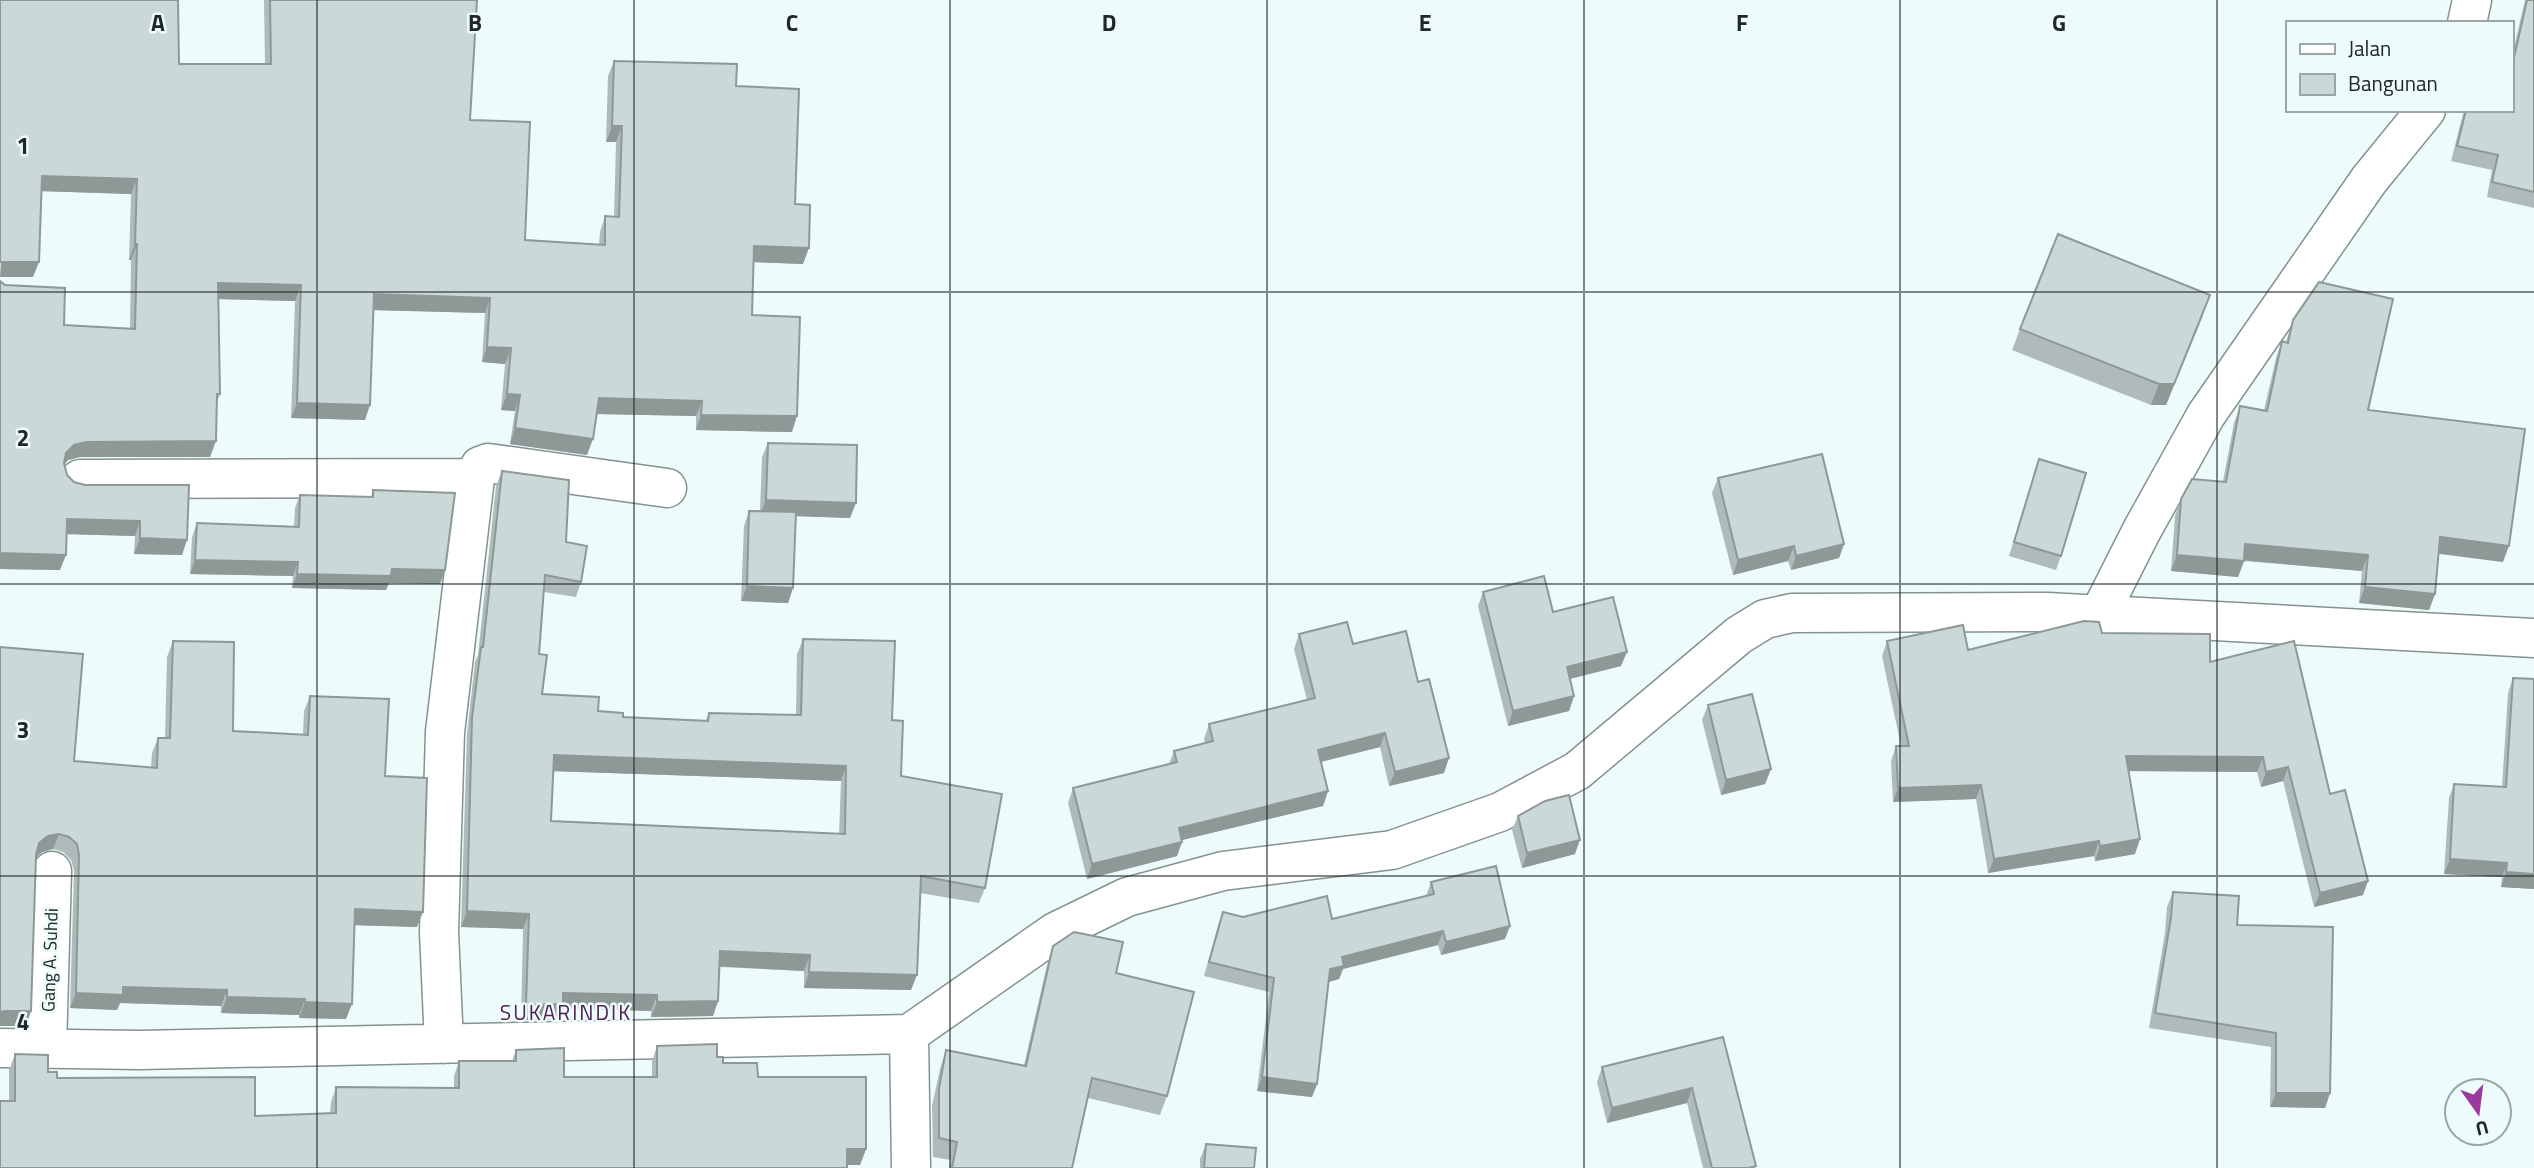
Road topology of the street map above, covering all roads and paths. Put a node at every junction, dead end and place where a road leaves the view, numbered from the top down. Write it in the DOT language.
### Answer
graph roads {
  1 [pos="2472,0"];
  2 [pos="2467,21"];
  3 [pos="2424,112"];
  4 [pos="475,478"];
  5 [pos="80,479"];
  6 [pos="667,488"];
  7 [pos="2099,615"];
  8 [pos="2534,638"];
  9 [pos="52,871"];
  10 [pos="909,1034"];
  11 [pos="444,1044"];
  12 [pos="0,1048"];
  13 [pos="47,1049"];
  14 [pos="911,1168"];
  1 -- 2 [label="street"];
  3 -- 7 [label="street"];
  4 -- 5 [label="street"];
  4 -- 6 [label="street"];
  4 -- 11 [label="street"];
  7 -- 8 [label="street"];
  7 -- 10 [label="street"];
  9 -- 13 [label="street, Gang A. Suhdi"];
  10 -- 11 [label="street"];
  10 -- 14 [label="street"];
  11 -- 13 [label="street"];
  12 -- 13 [label="street"];
}
